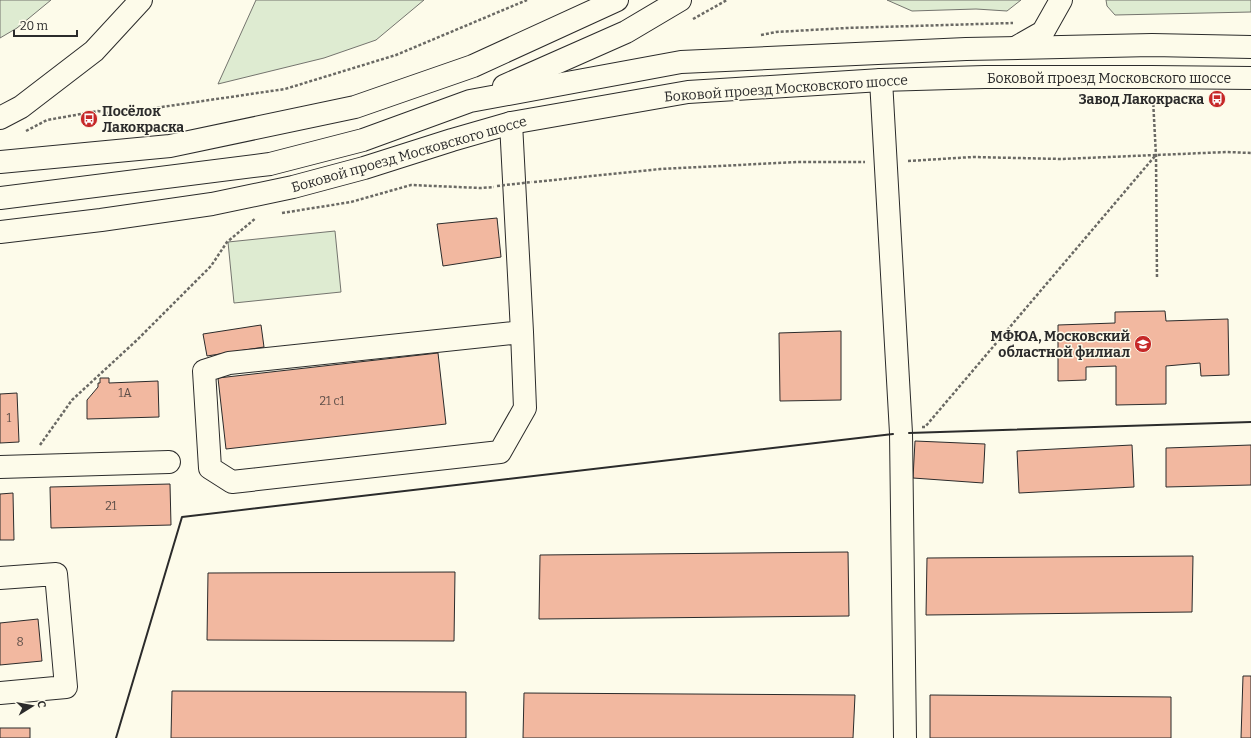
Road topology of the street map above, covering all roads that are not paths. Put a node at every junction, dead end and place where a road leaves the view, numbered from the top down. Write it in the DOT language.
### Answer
graph roads {
  1 [pos="141,0"];
  2 [pos="617,0"];
  3 [pos="680,0"];
  4 [pos="1061,0"];
  5 [pos="1251,47"];
  6 [pos="1015,48"];
  7 [pos="1251,78"];
  8 [pos="881,80"];
  9 [pos="470,101"];
  10 [pos="0,118"];
  11 [pos="511,123"];
  12 [pos="0,162"];
  13 [pos="0,198"];
  14 [pos="0,232"];
  15 [pos="522,332"];
  16 [pos="169,462"];
  17 [pos="0,467"];
  18 [pos="0,578"];
  19 [pos="0,694"];
  20 [pos="905,738"];
  1 -- 10 [label="main road"];
  2 -- 12 [label="main road"];
  3 -- 9 [label="main road"];
  4 -- 6 [label="main road"];
  5 -- 6 [label="main road"];
  6 -- 9 [label="main road"];
  7 -- 8 [label="main road, Боковой проезд Московского шоссе"];
  8 -- 11 [label="main road, Боковой проезд Московского шоссе"];
  8 -- 20 [label="main road"];
  9 -- 13 [label="main road"];
  11 -- 14 [label="main road, Боковой проезд Московского шоссе"];
  11 -- 15 [label="main road"];
  15 -- 15 [label="main road"];
  16 -- 17 [label="main road"];
  18 -- 19 [label="main road"];
}
